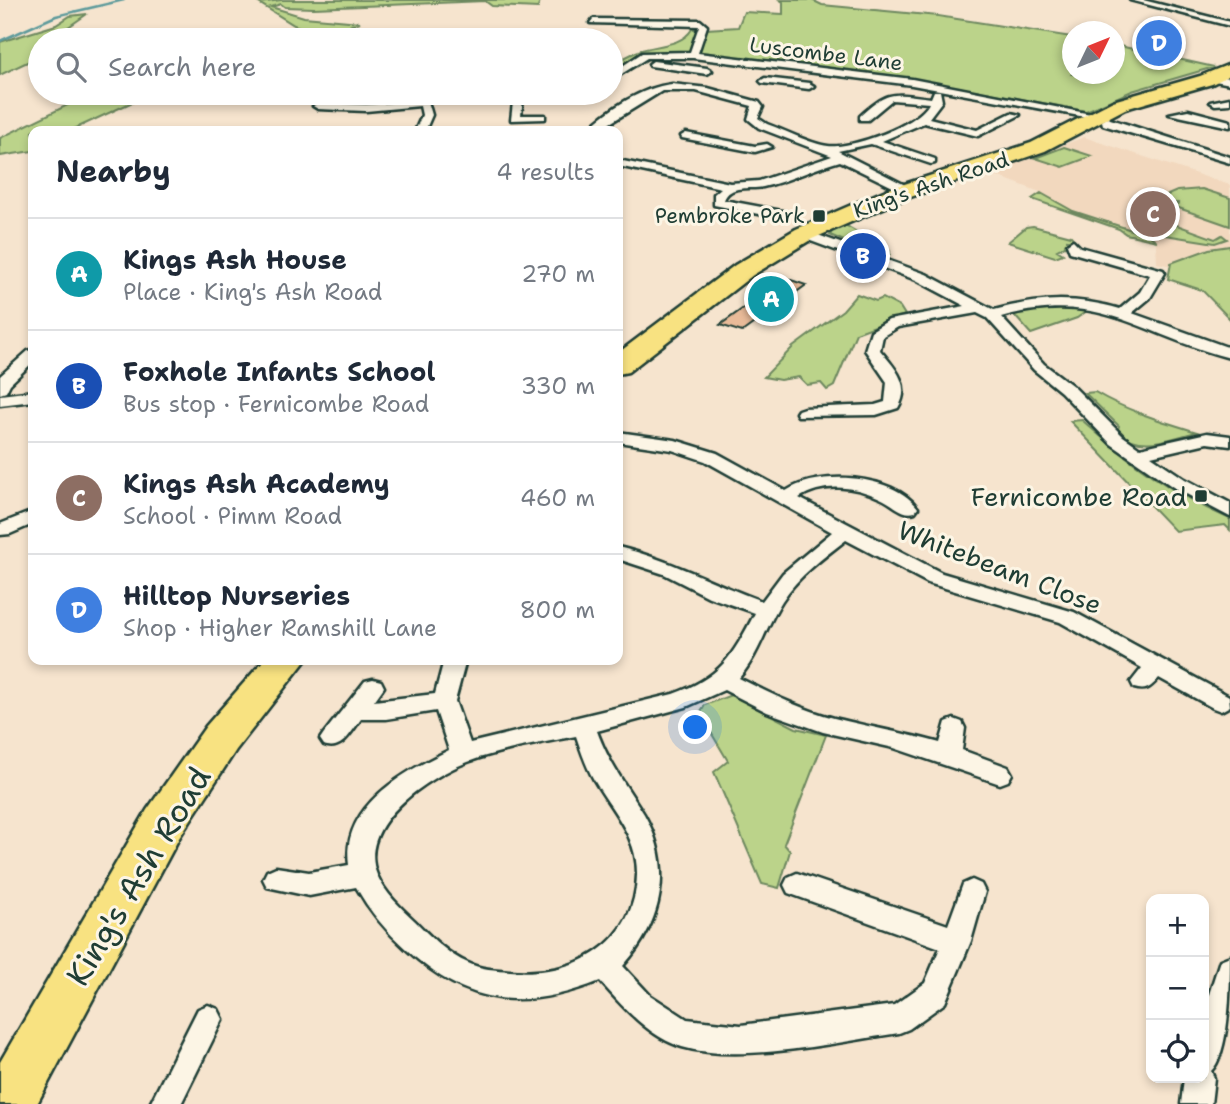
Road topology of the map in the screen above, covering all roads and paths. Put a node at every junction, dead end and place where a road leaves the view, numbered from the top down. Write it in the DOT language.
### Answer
graph roads {
  1 [pos="1134,0"];
  2 [pos="593,21"];
  3 [pos="1230,24"];
  4 [pos="692,55"];
  5 [pos="716,62"];
  6 [pos="645,63"];
  7 [pos="1230,69"];
  8 [pos="623,70"];
  9 [pos="707,71"];
  10 [pos="1222,79"];
  11 [pos="765,82"];
  12 [pos="783,83"];
  13 [pos="809,86"];
  14 [pos="692,88"];
  15 [pos="1229,99"];
  16 [pos="766,101"];
  17 [pos="1215,102"];
  18 [pos="382,105"];
  19 [pos="425,105"];
  20 [pos="517,105"];
  21 [pos="318,106"];
  22 [pos="1174,114"];
  23 [pos="1015,116"];
  24 [pos="541,117"];
  25 [pos="864,118"];
  26 [pos="1101,118"];
  27 [pos="984,119"];
  28 [pos="925,120"];
  29 [pos="1000,123"];
  30 [pos="1230,124"];
  31 [pos="422,126"];
  32 [pos="598,126"];
  33 [pos="749,135"];
  34 [pos="685,136"];
  35 [pos="870,140"];
  36 [pos="1230,146"];
  37 [pos="767,147"];
  38 [pos="828,149"];
  39 [pos="841,157"];
  40 [pos="1229,160"];
  41 [pos="931,161"];
  42 [pos="623,164"];
  43 [pos="730,186"];
  44 [pos="907,190"];
  45 [pos="778,214"];
  46 [pos="804,234"];
  47 [pos="1072,248"];
  48 [pos="986,312"];
  49 [pos="1121,315"];
  50 [pos="1230,354"];
  51 [pos="28,359"];
  52 [pos="623,362"];
  53 [pos="0,389"];
  54 [pos="821,396"];
  55 [pos="28,397"];
  56 [pos="0,400"];
  57 [pos="828,411"];
  58 [pos="804,413"];
  59 [pos="623,438"];
  60 [pos="1230,441"];
  61 [pos="1135,454"];
  62 [pos="904,496"];
  63 [pos="786,499"];
  64 [pos="1230,511"];
  65 [pos="28,519"];
  66 [pos="1,531"];
  67 [pos="845,531"];
  68 [pos="623,555"];
  69 [pos="767,610"];
  70 [pos="282,665"];
  71 [pos="454,665"];
  72 [pos="724,680"];
  73 [pos="373,687"];
  74 [pos="444,701"];
  75 [pos="1221,702"];
  76 [pos="356,710"];
  77 [pos="584,725"];
  78 [pos="954,728"];
  79 [pos="332,738"];
  80 [pos="461,754"];
  81 [pos="949,755"];
  82 [pos="999,774"];
  83 [pos="361,875"];
  84 [pos="276,879"];
  85 [pos="797,885"];
  86 [pos="971,892"];
  87 [pos="957,941"];
  88 [pos="604,966"];
  89 [pos="1230,970"];
  90 [pos="208,1019"];
  91 [pos="1209,1042"];
  92 [pos="1198,1083"];
  93 [pos="7,1104"];
  94 [pos="165,1104"];
  95 [pos="1196,1104"];
  1 -- 3 [label="street"];
  2 -- 4 [label="street"];
  4 -- 8 [label="street, Luscombe Lane"];
  4 -- 26 [label="street, Luscombe Lane"];
  5 -- 9 [label="street"];
  6 -- 9 [label="street"];
  7 -- 10 [label="highway, King's Ash Road"];
  9 -- 14 [label="street"];
  10 -- 26 [label="highway, King's Ash Road"];
  11 -- 12 [label="street"];
  12 -- 13 [label="street"];
  12 -- 16 [label="street"];
  14 -- 16 [label="street"];
  14 -- 32 [label="street"];
  15 -- 17 [label="street"];
  16 -- 33 [label="street"];
  18 -- 21 [label="street"];
  19 -- 31 [label="street"];
  20 -- 24 [label="street"];
  22 -- 30 [label="street"];
  23 -- 29 [label="street"];
  25 -- 28 [label="street"];
  26 -- 40 [label="street, Luscombe Lane"];
  26 -- 44 [label="highway, King's Ash Road"];
  27 -- 29 [label="street"];
  28 -- 29 [label="street"];
  28 -- 35 [label="street"];
  33 -- 34 [label="street"];
  33 -- 37 [label="street"];
  33 -- 38 [label="street"];
  35 -- 38 [label="street"];
  35 -- 41 [label="street"];
  36 -- 40 [label="street"];
  38 -- 39 [label="street"];
  39 -- 43 [label="street"];
  39 -- 44 [label="street"];
  42 -- 43 [label="street"];
  43 -- 45 [label="street"];
  44 -- 46 [label="highway, King's Ash Road"];
  46 -- 48 [label="street"];
  46 -- 52 [label="highway, King's Ash Road"];
  47 -- 49 [label="street"];
  48 -- 49 [label="street"];
  48 -- 57 [label="street"];
  48 -- 61 [label="street"];
  49 -- 50 [label="street"];
  51 -- 53 [label="street"];
  54 -- 57 [label="street"];
  55 -- 56 [label="street"];
  57 -- 58 [label="street"];
  59 -- 63 [label="street, Whitebeam Close"];
  60 -- 61 [label="street"];
  61 -- 64 [label="street"];
  62 -- 63 [label="street, Whitebeam Close"];
  63 -- 67 [label="street, Whitebeam Close"];
  65 -- 66 [label="street"];
  67 -- 69 [label="street"];
  67 -- 75 [label="street, Whitebeam Close"];
  68 -- 69 [label="street"];
  69 -- 72 [label="street"];
  70 -- 93 [label="highway, King's Ash Road"];
  71 -- 74 [label="street"];
  72 -- 77 [label="street"];
  72 -- 81 [label="street"];
  73 -- 76 [label="street"];
  74 -- 76 [label="street"];
  74 -- 80 [label="street"];
  76 -- 79 [label="street"];
  77 -- 80 [label="street"];
  77 -- 88 [label="street"];
  78 -- 81 [label="street"];
  80 -- 83 [label="street"];
  81 -- 82 [label="street"];
  83 -- 84 [label="street"];
  83 -- 88 [label="street"];
  85 -- 87 [label="street"];
  86 -- 87 [label="street"];
  87 -- 88 [label="street"];
  89 -- 91 [label="street"];
  90 -- 94 [label="street"];
  92 -- 95 [label="street"];
}
